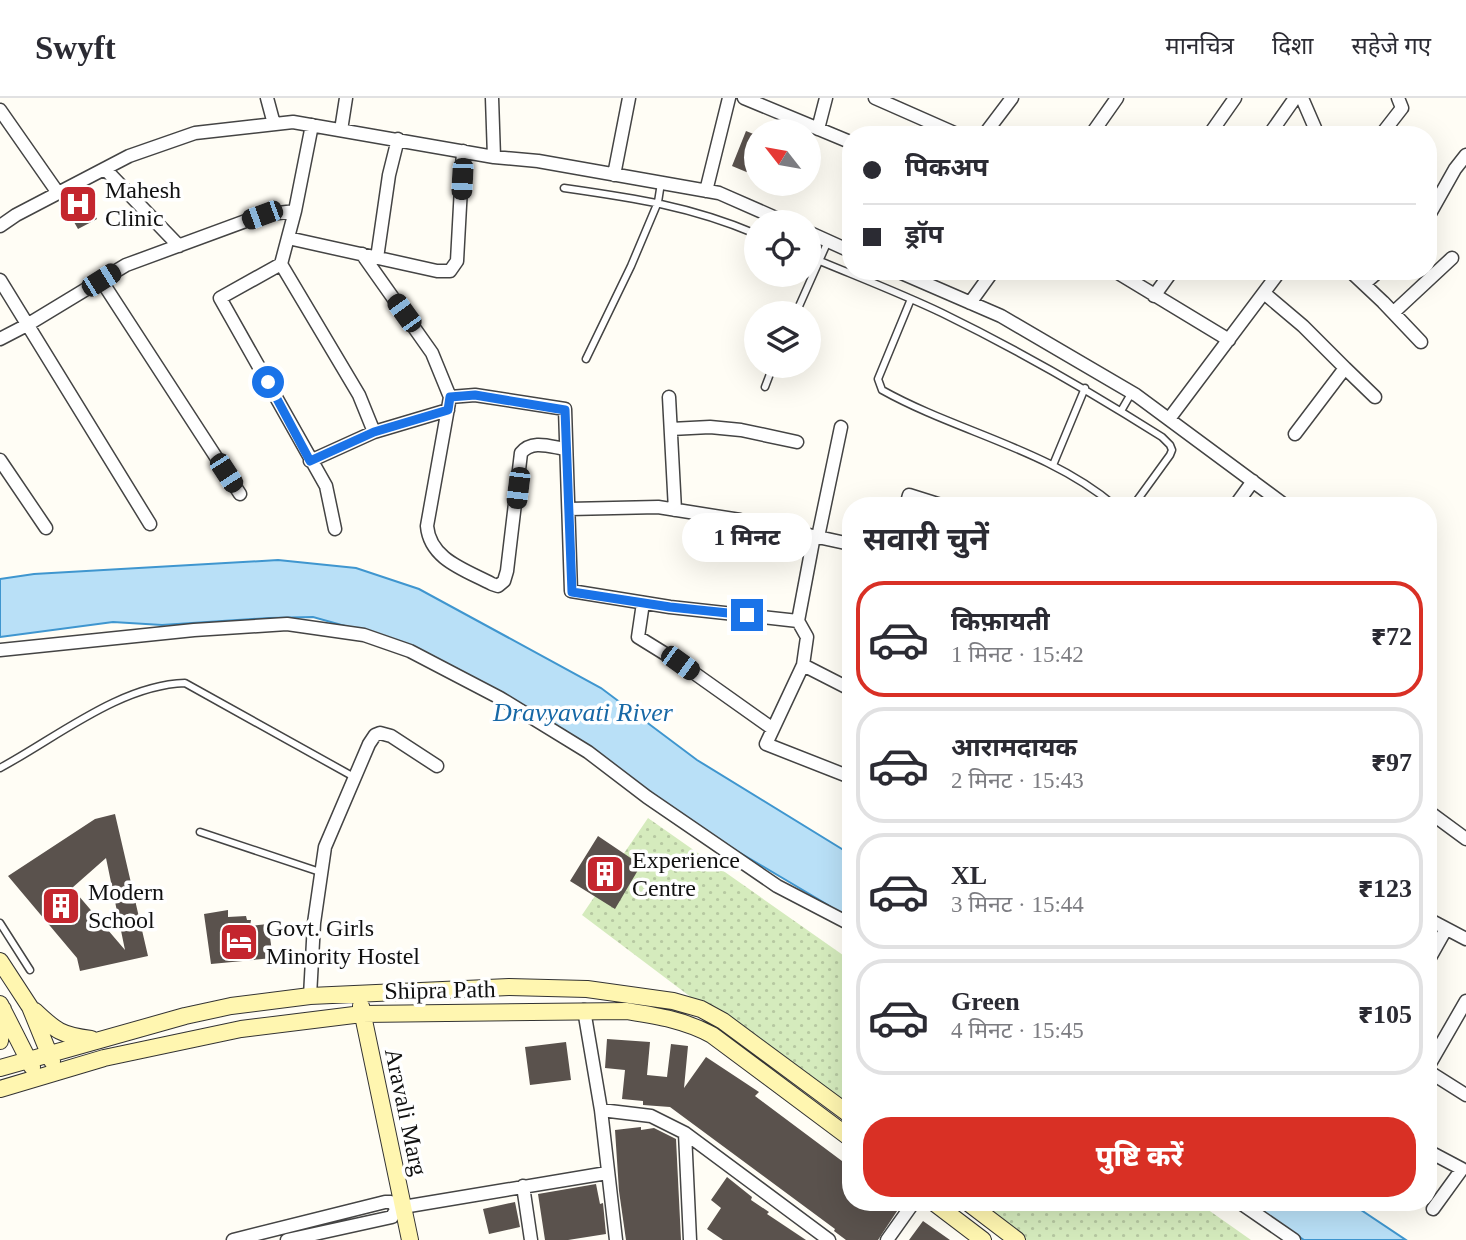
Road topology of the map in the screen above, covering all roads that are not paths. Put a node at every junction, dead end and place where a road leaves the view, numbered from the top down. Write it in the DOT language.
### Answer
graph roads {
  1 [pos="267,98"];
  2 [pos="346,98"];
  3 [pos="492,98"];
  4 [pos="629,98"];
  5 [pos="729,98"];
  6 [pos="744,98"];
  7 [pos="826,98"];
  8 [pos="875,98"];
  9 [pos="1117,98"];
  10 [pos="1235,98"];
  11 [pos="1295,98"];
  12 [pos="1302,98"];
  13 [pos="1398,98"];
  14 [pos="1005,100"];
  15 [pos="0,110"];
  16 [pos="794,119"];
  17 [pos="821,119"];
  18 [pos="274,124"];
  19 [pos="312,125"];
  20 [pos="939,126"];
  21 [pos="989,126"];
  22 [pos="1097,126"];
  23 [pos="1215,126"];
  24 [pos="1275,126"];
  25 [pos="1314,126"];
  26 [pos="1388,126"];
  27 [pos="341,130"];
  28 [pos="821,130"];
  29 [pos="398,139"];
  30 [pos="842,139"];
  31 [pos="463,151"];
  32 [pos="1466,155"];
  33 [pos="494,157"];
  34 [pos="105,169"];
  35 [pos="614,175"];
  36 [pos="661,183"];
  37 [pos="564,188"];
  38 [pos="706,191"];
  39 [pos="58,193"];
  40 [pos="1437,201"];
  41 [pos="658,202"];
  42 [pos="758,210"];
  43 [pos="295,211"];
  44 [pos="0,226"];
  45 [pos="744,229"];
  46 [pos="288,238"];
  47 [pos="821,238"];
  48 [pos="828,241"];
  49 [pos="178,246"];
  50 [pos="842,247"];
  51 [pos="362,254"];
  52 [pos="821,254"];
  53 [pos="377,258"];
  54 [pos="1452,258"];
  55 [pos="821,261"];
  56 [pos="281,264"];
  57 [pos="842,270"];
  58 [pos="1437,272"];
  59 [pos="0,280"];
  60 [pos="101,280"];
  61 [pos="866,280"];
  62 [pos="918,280"];
  63 [pos="987,280"];
  64 [pos="1129,280"];
  65 [pos="1166,280"];
  66 [pos="1273,280"];
  67 [pos="1360,280"];
  68 [pos="1369,280"];
  69 [pos="1428,280"];
  70 [pos="1364,284"];
  71 [pos="1264,293"];
  72 [pos="1154,296"];
  73 [pos="911,299"];
  74 [pos="970,303"];
  75 [pos="1394,312"];
  76 [pos="27,325"];
  77 [pos="0,339"];
  78 [pos="1228,340"];
  79 [pos="1421,342"];
  80 [pos="586,359"];
  81 [pos="1345,368"];
  82 [pos="768,378"];
  83 [pos="765,387"];
  84 [pos="1085,388"];
  85 [pos="1132,392"];
  86 [pos="669,397"];
  87 [pos="1376,397"];
  88 [pos="449,404"];
  89 [pos="1121,411"];
  90 [pos="1169,419"];
  91 [pos="841,427"];
  92 [pos="671,429"];
  93 [pos="374,432"];
  94 [pos="1295,434"];
  95 [pos="797,442"];
  96 [pos="566,449"];
  97 [pos="0,460"];
  98 [pos="310,461"];
  99 [pos="1053,465"];
  100 [pos="1253,481"];
  101 [pos="240,494"];
  102 [pos="1101,497"];
  103 [pos="1139,497"];
  104 [pos="1241,497"];
  105 [pos="1274,497"];
  106 [pos="569,509"];
  107 [pos="675,510"];
  108 [pos="149,524"];
  109 [pos="46,528"];
  110 [pos="335,529"];
  111 [pos="816,536"];
  112 [pos="842,542"];
  113 [pos="643,603"];
  114 [pos="798,621"];
  115 [pos="0,650"];
  116 [pos="803,665"];
  117 [pos="842,685"];
  118 [pos="773,729"];
  119 [pos="437,766"];
  120 [pos="0,768"];
  121 [pos="842,774"];
  122 [pos="354,776"];
  123 [pos="1437,818"];
  124 [pos="200,832"];
  125 [pos="1466,839"];
  126 [pos="320,872"];
  127 [pos="842,920"];
  128 [pos="0,923"];
  129 [pos="1437,924"];
  130 [pos="1446,929"];
  131 [pos="1466,939"];
  132 [pos="1437,945"];
  133 [pos="0,961"];
  134 [pos="30,970"];
  135 [pos="360,993"];
  136 [pos="310,996"];
  137 [pos="1466,1001"];
  138 [pos="2,1006"];
  139 [pos="30,1007"];
  140 [pos="584,1010"];
  141 [pos="362,1014"];
  142 [pos="0,1041"];
  143 [pos="100,1041"];
  144 [pos="49,1053"];
  145 [pos="1437,1053"];
  146 [pos="29,1059"];
  147 [pos="0,1068"];
  148 [pos="57,1070"];
  149 [pos="1437,1075"];
  150 [pos="37,1078"];
  151 [pos="0,1089"];
  152 [pos="1466,1094"];
  153 [pos="842,1109"];
  154 [pos="601,1110"];
  155 [pos="842,1132"];
  156 [pos="685,1133"];
  157 [pos="1437,1155"];
  158 [pos="1465,1167"];
  159 [pos="607,1173"];
  160 [pos="523,1186"];
  161 [pos="1437,1204"];
  162 [pos="400,1208"];
  163 [pos="908,1211"];
  164 [pos="945,1211"];
  165 [pos="979,1211"];
  166 [pos="1253,1211"];
  167 [pos="692,1238"];
  168 [pos="233,1240"];
  169 [pos="287,1240"];
  170 [pos="410,1240"];
  171 [pos="531,1240"];
  172 [pos="616,1240"];
  173 [pos="829,1240"];
  174 [pos="887,1240"];
  175 [pos="983,1240"];
  176 [pos="1017,1240"];
  177 [pos="1294,1240"];
  1 -- 18 [label="street"];
  2 -- 27 [label="street"];
  3 -- 33 [label="street"];
  4 -- 35 [label="street"];
  5 -- 38 [label="street"];
  6 -- 16 [label="street"];
  7 -- 17 [label="street"];
  8 -- 20 [label="street"];
  9 -- 22 [label="street"];
  10 -- 23 [label="street"];
  11 -- 24 [label="street"];
  12 -- 25 [label="street"];
  13 -- 26 [label="street"];
  14 -- 21 [label="street"];
  15 -- 39 [label="street"];
  18 -- 19 [label="street"];
  18 -- 34 [label="street"];
  19 -- 27 [label="street"];
  19 -- 43 [label="street"];
  27 -- 29 [label="street"];
  28 -- 30 [label="street"];
  29 -- 31 [label="street"];
  29 -- 53 [label="street"];
  31 -- 33 [label="street"];
  31 -- 53 [label="street"];
  32 -- 40 [label="street"];
  33 -- 35 [label="street"];
  34 -- 39 [label="street"];
  34 -- 49 [label="street"];
  35 -- 36 [label="street"];
  36 -- 38 [label="street"];
  36 -- 41 [label="lane"];
  37 -- 41 [label="lane"];
  38 -- 42 [label="street"];
  39 -- 44 [label="street"];
  41 -- 45 [label="lane"];
  41 -- 80 [label="lane"];
  43 -- 46 [label="street"];
  43 -- 49 [label="street"];
  46 -- 51 [label="street"];
  46 -- 56 [label="street"];
  47 -- 48 [label="street"];
  48 -- 50 [label="street"];
  48 -- 52 [label="lane"];
  49 -- 60 [label="street"];
  51 -- 53 [label="street"];
  51 -- 88 [label="street"];
  54 -- 58 [label="street"];
  55 -- 57 [label="lane"];
  56 -- 93 [label="street"];
  56 -- 98 [label="street"];
  59 -- 76 [label="street"];
  60 -- 76 [label="street"];
  60 -- 101 [label="street"];
  61 -- 73 [label="lane"];
  62 -- 74 [label="street"];
  63 -- 74 [label="street"];
  64 -- 72 [label="street"];
  65 -- 72 [label="street"];
  66 -- 71 [label="street"];
  67 -- 70 [label="street"];
  68 -- 70 [label="street"];
  69 -- 75 [label="street"];
  70 -- 75 [label="street"];
  71 -- 78 [label="street"];
  71 -- 81 [label="street"];
  72 -- 78 [label="street"];
  73 -- 84 [label="lane"];
  73 -- 99 [label="lane"];
  74 -- 85 [label="street"];
  75 -- 79 [label="street"];
  76 -- 77 [label="street"];
  76 -- 108 [label="street"];
  78 -- 90 [label="street"];
  81 -- 87 [label="street"];
  81 -- 94 [label="street"];
  82 -- 83 [label="lane"];
  84 -- 89 [label="lane"];
  84 -- 99 [label="lane"];
  85 -- 89 [label="lane"];
  85 -- 90 [label="street"];
  86 -- 92 [label="street"];
  88 -- 93 [label="street"];
  88 -- 96 [label="street"];
  88 -- 96 [label="street"];
  89 -- 103 [label="lane"];
  90 -- 100 [label="street"];
  91 -- 111 [label="street"];
  92 -- 95 [label="street"];
  92 -- 107 [label="street"];
  93 -- 98 [label="street"];
  96 -- 106 [label="street"];
  97 -- 109 [label="street"];
  98 -- 110 [label="street"];
  99 -- 102 [label="lane"];
  100 -- 104 [label="street"];
  100 -- 105 [label="street"];
  106 -- 107 [label="street"];
  106 -- 113 [label="street"];
  107 -- 111 [label="street"];
  111 -- 112 [label="street"];
  111 -- 114 [label="street"];
  113 -- 114 [label="street"];
  113 -- 118 [label="street"];
  114 -- 116 [label="street"];
  115 -- 127 [label="street"];
  116 -- 117 [label="street"];
  116 -- 118 [label="street"];
  118 -- 121 [label="street"];
  119 -- 122 [label="street"];
  120 -- 122 [label="lane"];
  122 -- 126 [label="street"];
  123 -- 125 [label="street"];
  124 -- 126 [label="lane"];
  126 -- 136 [label="street"];
  128 -- 134 [label="lane"];
  129 -- 130 [label="street"];
  130 -- 131 [label="street"];
  130 -- 132 [label="street"];
  133 -- 139 [label="street"];
  135 -- 136 [label="street, Shipra Path"];
  135 -- 141 [label="street, Aravali Marg"];
  135 -- 153 [label="street, Shipra Path"];
  136 -- 143 [label="street, Shipra Path"];
  137 -- 145 [label="street"];
  138 -- 142 [label="street"];
  138 -- 146 [label="street"];
  139 -- 143 [label="street"];
  139 -- 144 [label="street"];
  140 -- 141 [label="street, Shipra Path"];
  140 -- 154 [label="street"];
  140 -- 155 [label="street, Shipra Path"];
  141 -- 148 [label="street, Shipra Path"];
  141 -- 162 [label="street, Aravali Marg"];
  143 -- 144 [label="street, Shipra Path"];
  144 -- 146 [label="street, Shipra Path"];
  144 -- 148 [label="street"];
  146 -- 147 [label="street, Shipra Path"];
  146 -- 150 [label="street"];
  148 -- 150 [label="street, Shipra Path"];
  149 -- 152 [label="street"];
  150 -- 151 [label="street, Shipra Path"];
  154 -- 156 [label="street"];
  154 -- 159 [label="street"];
  156 -- 167 [label="street"];
  156 -- 173 [label="street"];
  157 -- 158 [label="street"];
  158 -- 161 [label="street"];
  159 -- 160 [label="street"];
  159 -- 172 [label="street"];
  160 -- 162 [label="street"];
  160 -- 171 [label="street"];
  162 -- 168 [label="street"];
  162 -- 169 [label="street"];
  162 -- 170 [label="street, Aravali Marg"];
  163 -- 174 [label="street"];
  164 -- 175 [label="street"];
  165 -- 176 [label="street"];
  166 -- 177 [label="street"];
}
